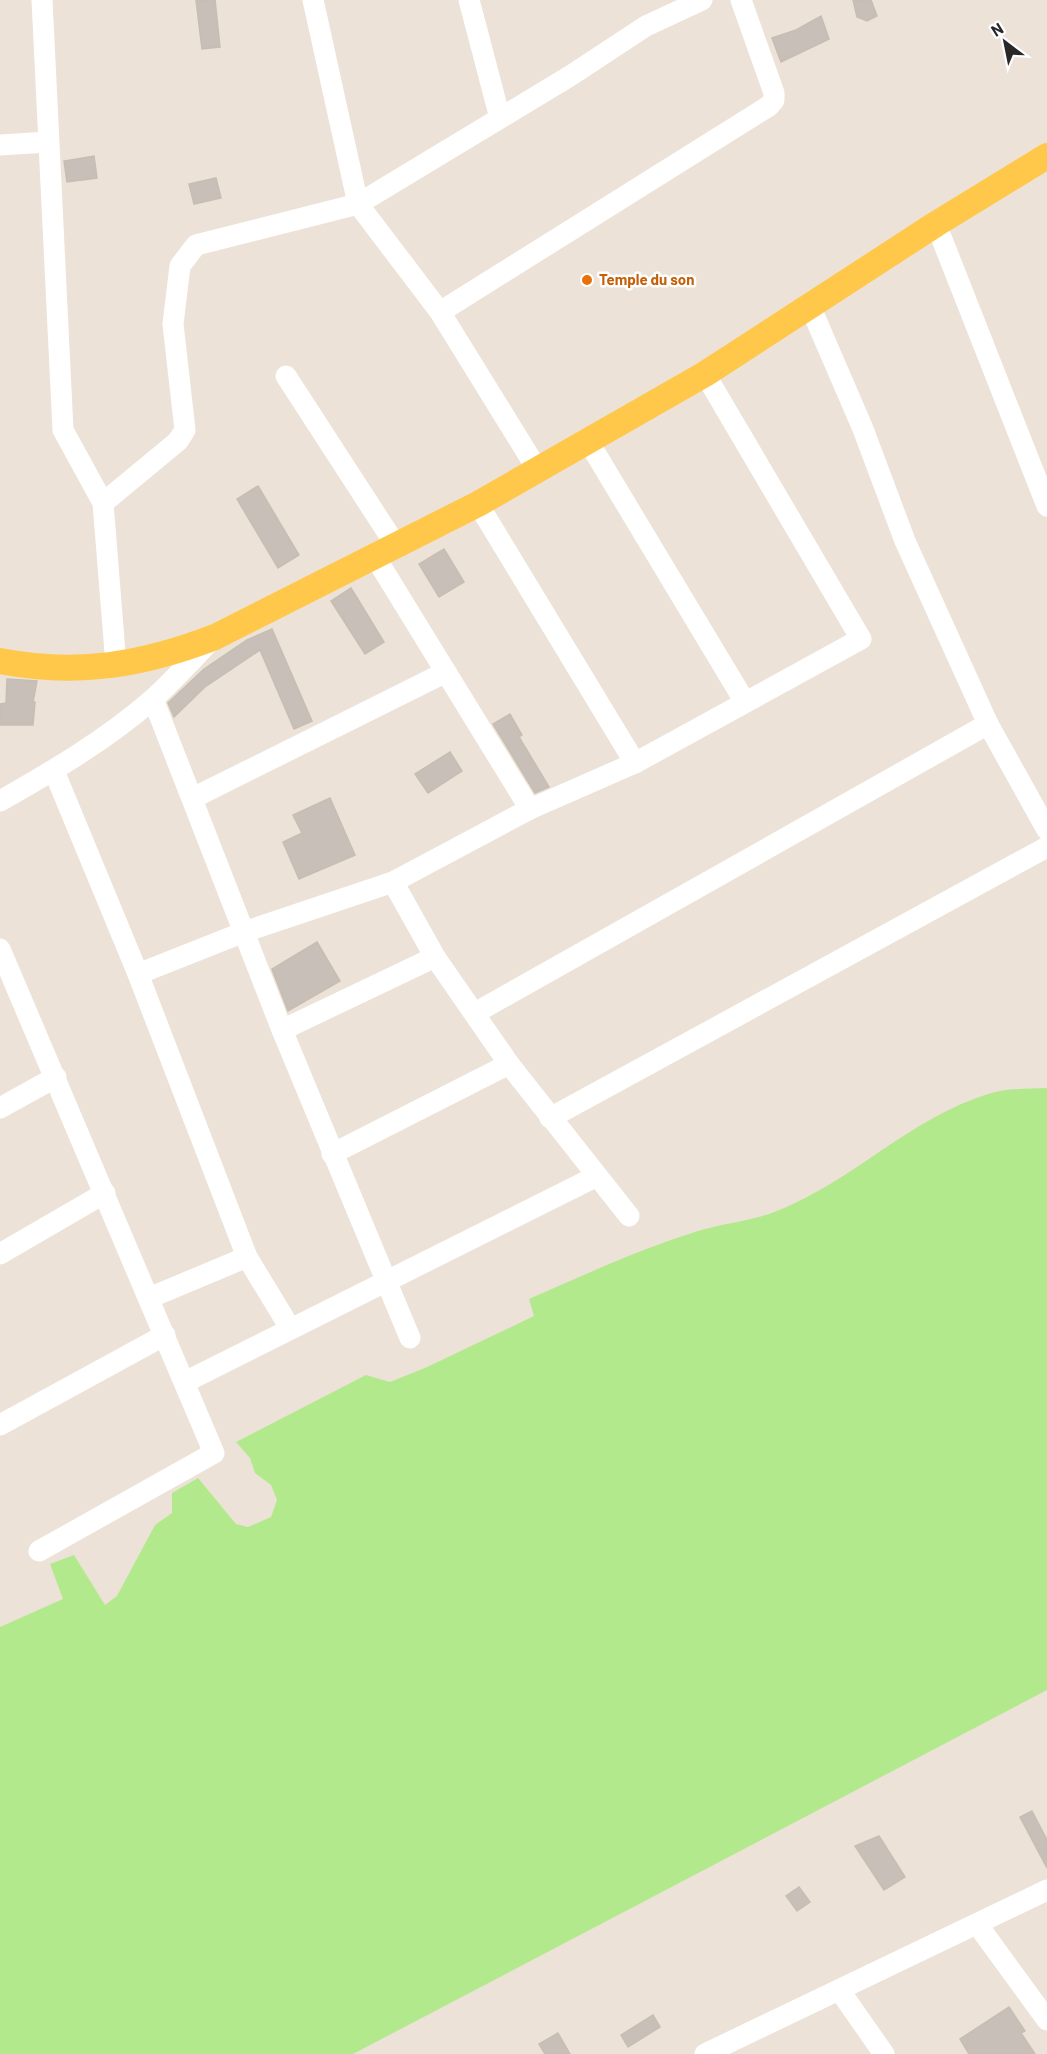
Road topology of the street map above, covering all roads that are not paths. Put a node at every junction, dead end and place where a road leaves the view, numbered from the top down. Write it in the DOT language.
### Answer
graph roads {
  1 [pos="42,0"];
  2 [pos="313,0"];
  3 [pos="469,0"];
  4 [pos="702,0"];
  5 [pos="741,0"];
  6 [pos="500,118"];
  7 [pos="47,142"];
  8 [pos="0,145"];
  9 [pos="1047,156"];
  10 [pos="358,204"];
  11 [pos="936,224"];
  12 [pos="810,306"];
  13 [pos="440,312"];
  14 [pos="705,374"];
  15 [pos="286,376"];
  16 [pos="588,441"];
  17 [pos="537,469"];
  18 [pos="103,503"];
  19 [pos="478,504"];
  20 [pos="1047,507"];
  21 [pos="385,550"];
  22 [pos="215,637"];
  23 [pos="0,661"];
  24 [pos="116,665"];
  25 [pos="446,672"];
  26 [pos="153,699"];
  27 [pos="745,702"];
  28 [pos="988,724"];
  29 [pos="635,763"];
  30 [pos="54,771"];
  31 [pos="193,798"];
  32 [pos="0,801"];
  33 [pos="530,809"];
  34 [pos="1047,830"];
  35 [pos="1047,847"];
  36 [pos="393,882"];
  37 [pos="244,932"];
  38 [pos="1,952"];
  39 [pos="435,957"];
  40 [pos="138,974"];
  41 [pos="475,1013"];
  42 [pos="282,1030"];
  43 [pos="508,1064"];
  44 [pos="56,1077"];
  45 [pos="0,1108"];
  46 [pos="550,1118"];
  47 [pos="332,1154"];
  48 [pos="597,1176"];
  49 [pos="105,1193"];
  50 [pos="629,1216"];
  51 [pos="0,1254"];
  52 [pos="247,1257"];
  53 [pos="385,1282"];
  54 [pos="149,1298"];
  55 [pos="290,1328"];
  56 [pos="165,1335"];
  57 [pos="410,1338"];
  58 [pos="185,1382"];
  59 [pos="0,1425"];
  60 [pos="39,1551"];
  61 [pos="1047,1890"];
  62 [pos="978,1924"];
  63 [pos="840,1991"];
  64 [pos="1047,2020"];
  65 [pos="705,2054"];
  66 [pos="884,2054"];
  1 -- 7 [label="street"];
  2 -- 10 [label="street"];
  3 -- 6 [label="street"];
  4 -- 6 [label="street"];
  5 -- 13 [label="street"];
  6 -- 10 [label="street"];
  7 -- 8 [label="street"];
  7 -- 18 [label="street"];
  9 -- 11 [label="main road"];
  10 -- 13 [label="street"];
  10 -- 18 [label="street"];
  11 -- 12 [label="main road"];
  11 -- 20 [label="street"];
  12 -- 14 [label="main road"];
  12 -- 28 [label="street"];
  13 -- 17 [label="street"];
  14 -- 16 [label="main road"];
  14 -- 27 [label="street"];
  15 -- 21 [label="street"];
  16 -- 17 [label="main road"];
  16 -- 27 [label="street"];
  17 -- 19 [label="main road"];
  18 -- 24 [label="street"];
  19 -- 21 [label="main road"];
  19 -- 29 [label="street"];
  21 -- 22 [label="main road"];
  21 -- 25 [label="street"];
  22 -- 24 [label="main road"];
  22 -- 26 [label="street"];
  23 -- 24 [label="main road"];
  25 -- 31 [label="street"];
  25 -- 33 [label="street"];
  26 -- 30 [label="street"];
  26 -- 31 [label="street"];
  27 -- 29 [label="street"];
  28 -- 34 [label="street"];
  28 -- 41 [label="street"];
  29 -- 33 [label="street"];
  30 -- 32 [label="street"];
  30 -- 40 [label="street"];
  31 -- 37 [label="street"];
  33 -- 36 [label="street"];
  35 -- 46 [label="street"];
  36 -- 37 [label="street"];
  36 -- 39 [label="street"];
  37 -- 40 [label="street"];
  37 -- 42 [label="street"];
  38 -- 44 [label="street"];
  39 -- 41 [label="street"];
  39 -- 42 [label="street"];
  40 -- 52 [label="street"];
  41 -- 43 [label="street"];
  42 -- 47 [label="street"];
  43 -- 46 [label="street"];
  43 -- 47 [label="street"];
  44 -- 45 [label="street"];
  44 -- 49 [label="street"];
  46 -- 48 [label="street"];
  47 -- 53 [label="street"];
  48 -- 50 [label="street"];
  48 -- 53 [label="street"];
  49 -- 51 [label="street"];
  49 -- 54 [label="street"];
  52 -- 54 [label="street"];
  52 -- 55 [label="street"];
  53 -- 55 [label="street"];
  53 -- 57 [label="street"];
  54 -- 56 [label="street"];
  55 -- 58 [label="street"];
  56 -- 58 [label="street"];
  56 -- 59 [label="street"];
  58 -- 60 [label="street"];
  61 -- 62 [label="street"];
  62 -- 63 [label="street"];
  62 -- 64 [label="street"];
  63 -- 65 [label="street"];
  63 -- 66 [label="street"];
}
